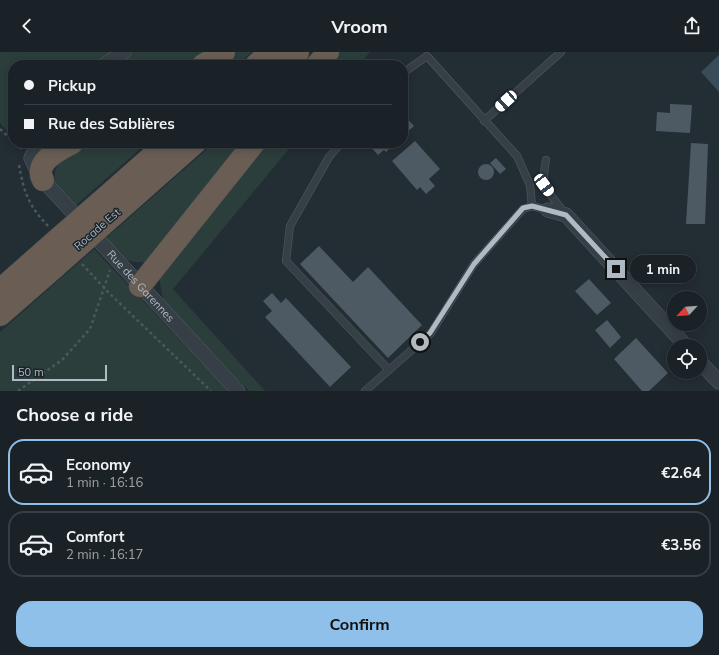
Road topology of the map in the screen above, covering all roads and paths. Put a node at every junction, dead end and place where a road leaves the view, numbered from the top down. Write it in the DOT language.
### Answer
graph roads {
  1 [pos="124,52"];
  2 [pos="224,52"];
  3 [pos="270,52"];
  4 [pos="298,52"];
  5 [pos="328,52"];
  6 [pos="561,52"];
  7 [pos="112,60"];
  8 [pos="211,60"];
  9 [pos="261,60"];
  10 [pos="289,60"];
  11 [pos="321,60"];
  12 [pos="408,69"];
  13 [pos="484,121"];
  14 [pos="0,129"];
  15 [pos="8,136"];
  16 [pos="33,148"];
  17 [pos="36,148"];
  18 [pos="64,148"];
  19 [pos="162,148"];
  20 [pos="188,148"];
  21 [pos="250,148"];
  22 [pos="336,148"];
  23 [pos="546,160"];
  24 [pos="43,180"];
  25 [pos="111,205"];
  26 [pos="532,206"];
  27 [pos="548,210"];
  28 [pos="566,215"];
  29 [pos="52,231"];
  30 [pos="114,258"];
  31 [pos="49,259"];
  32 [pos="78,259"];
  33 [pos="140,286"];
  34 [pos="104,288"];
  35 [pos="0,290"];
  36 [pos="0,315"];
  37 [pos="680,339"];
  38 [pos="707,369"];
  39 [pos="388,370"];
  40 [pos="719,382"];
  41 [pos="18,391"];
  42 [pos="211,391"];
  43 [pos="238,391"];
  44 [pos="365,391"];
  1 -- 7 [label="street"];
  2 -- 8 [label="highway"];
  3 -- 9 [label="highway"];
  4 -- 10 [label="highway"];
  5 -- 11 [label="highway"];
  6 -- 13 [label="lane"];
  12 -- 13 [label="lane"];
  13 -- 26 [label="lane"];
  14 -- 15 [label="path"];
  16 -- 29 [label="path"];
  17 -- 24 [label="street, Rue des Garennes"];
  18 -- 24 [label="highway"];
  19 -- 25 [label="highway, Rocade Est"];
  20 -- 25 [label="highway, Rocade Est"];
  21 -- 33 [label="highway"];
  22 -- 39 [label="lane"];
  23 -- 28 [label="lane"];
  24 -- 30 [label="street, Rue des Garennes"];
  25 -- 31 [label="highway, Rocade Est, bridge"];
  26 -- 27 [label="lane"];
  26 -- 39 [label="lane"];
  27 -- 28 [label="street"];
  28 -- 37 [label="street"];
  30 -- 33 [label="street, Rue des Garennes"];
  30 -- 34 [label="path"];
  31 -- 35 [label="highway, Rocade Est"];
  31 -- 36 [label="highway, Rocade Est"];
  32 -- 34 [label="path"];
  33 -- 43 [label="street, Rue des Garennes"];
  34 -- 41 [label="path"];
  34 -- 42 [label="path"];
  38 -- 40 [label="street"];
  39 -- 44 [label="lane"];
}
